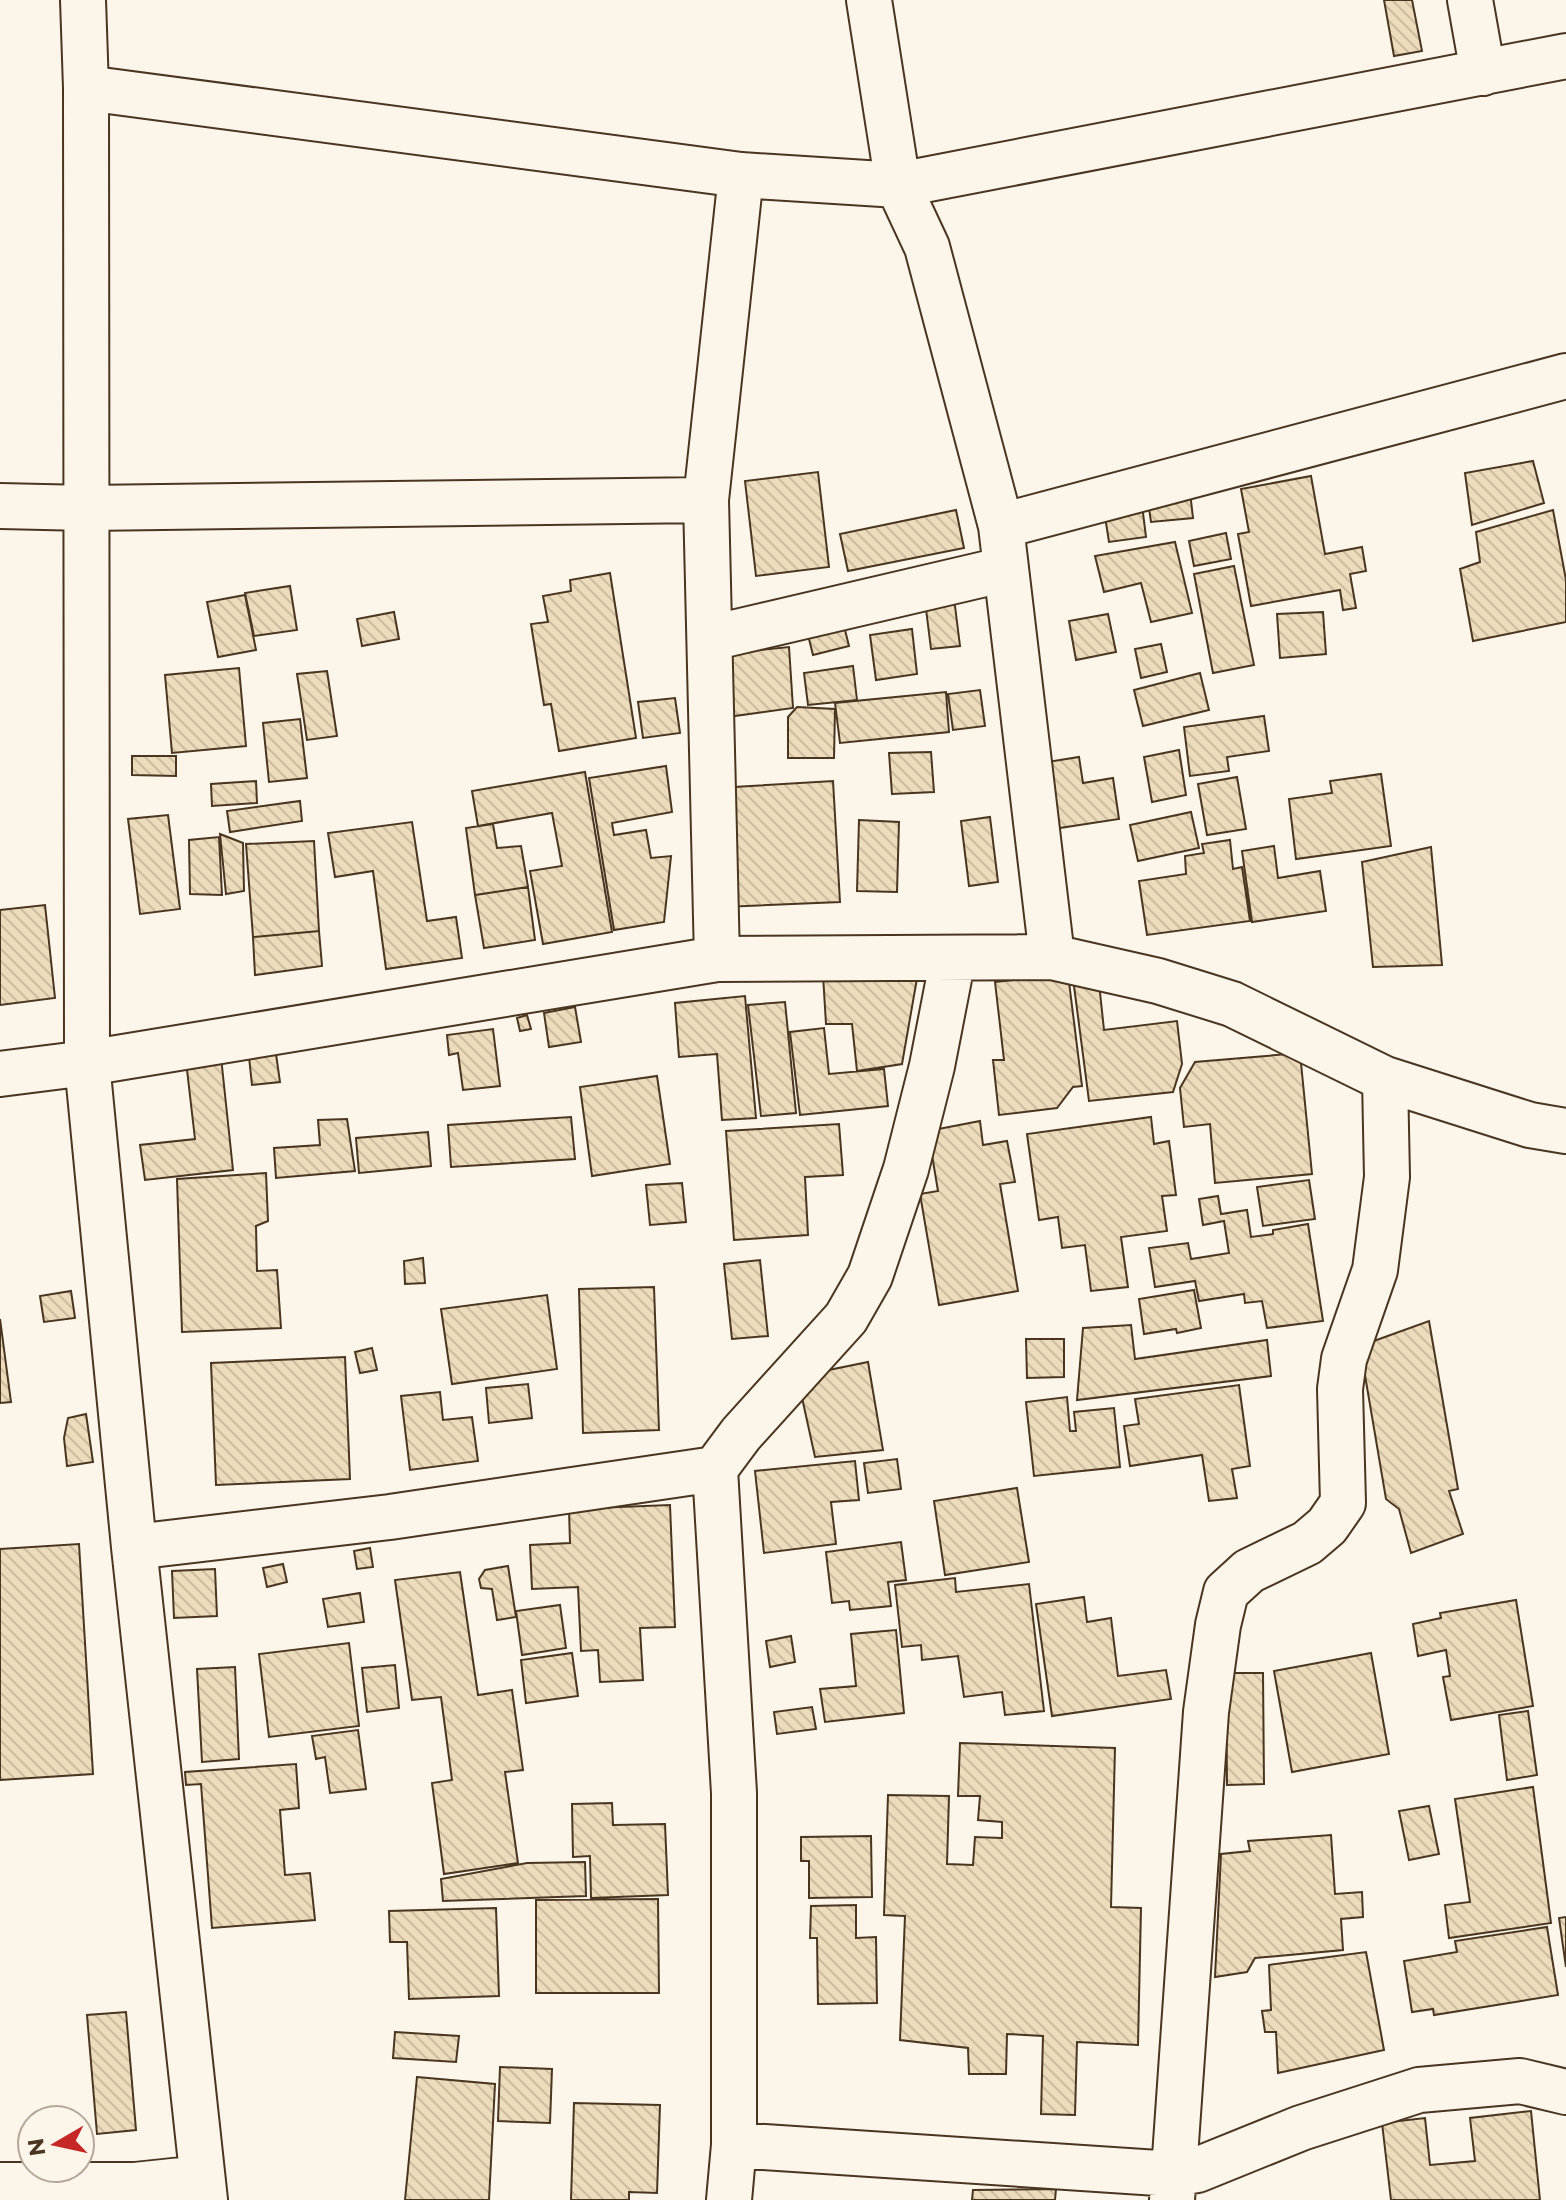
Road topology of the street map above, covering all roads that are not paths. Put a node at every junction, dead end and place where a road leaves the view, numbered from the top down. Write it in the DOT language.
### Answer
graph roads {
  1 [pos="83,0"];
  2 [pos="869,0"];
  3 [pos="1470,0"];
  4 [pos="1566,56"];
  5 [pos="1483,73"];
  6 [pos="86,88"];
  7 [pos="741,175"];
  8 [pos="898,185"];
  9 [pos="1566,376"];
  10 [pos="706,500"];
  11 [pos="0,506"];
  12 [pos="87,508"];
  13 [pos="1001,526"];
  14 [pos="1006,569"];
  15 [pos="711,638"];
  16 [pos="1052,957"];
  17 [pos="953,958"];
  18 [pos="717,959"];
  19 [pos="87,1063"];
  20 [pos="0,1074"];
  21 [pos="1385,1079"];
  22 [pos="1566,1131"];
  23 [pos="715,1469"];
  24 [pos="134,1547"];
  25 [pos="1566,2092"];
  26 [pos="734,2145"];
  27 [pos="0,2185"];
  28 [pos="1172,2187"];
  29 [pos="203,2189"];
  30 [pos="729,2200"];
  1 -- 6 [label="street"];
  2 -- 8 [label="street"];
  3 -- 5 [label="street"];
  4 -- 5 [label="street"];
  5 -- 8 [label="street"];
  6 -- 7 [label="street"];
  6 -- 12 [label="street"];
  7 -- 8 [label="street"];
  7 -- 10 [label="street"];
  8 -- 13 [label="street"];
  9 -- 13 [label="street"];
  10 -- 12 [label="street"];
  10 -- 15 [label="street"];
  11 -- 12 [label="street"];
  12 -- 19 [label="street"];
  13 -- 14 [label="street"];
  14 -- 15 [label="street"];
  14 -- 16 [label="street"];
  15 -- 18 [label="street"];
  16 -- 17 [label="street"];
  16 -- 21 [label="street"];
  17 -- 18 [label="street"];
  17 -- 23 [label="street"];
  18 -- 19 [label="street"];
  19 -- 20 [label="street"];
  19 -- 24 [label="street"];
  21 -- 22 [label="street"];
  21 -- 28 [label="street"];
  23 -- 24 [label="street"];
  23 -- 26 [label="street"];
  24 -- 29 [label="street"];
  25 -- 28 [label="street"];
  26 -- 28 [label="street"];
  26 -- 30 [label="street"];
  27 -- 29 [label="street"];
}
